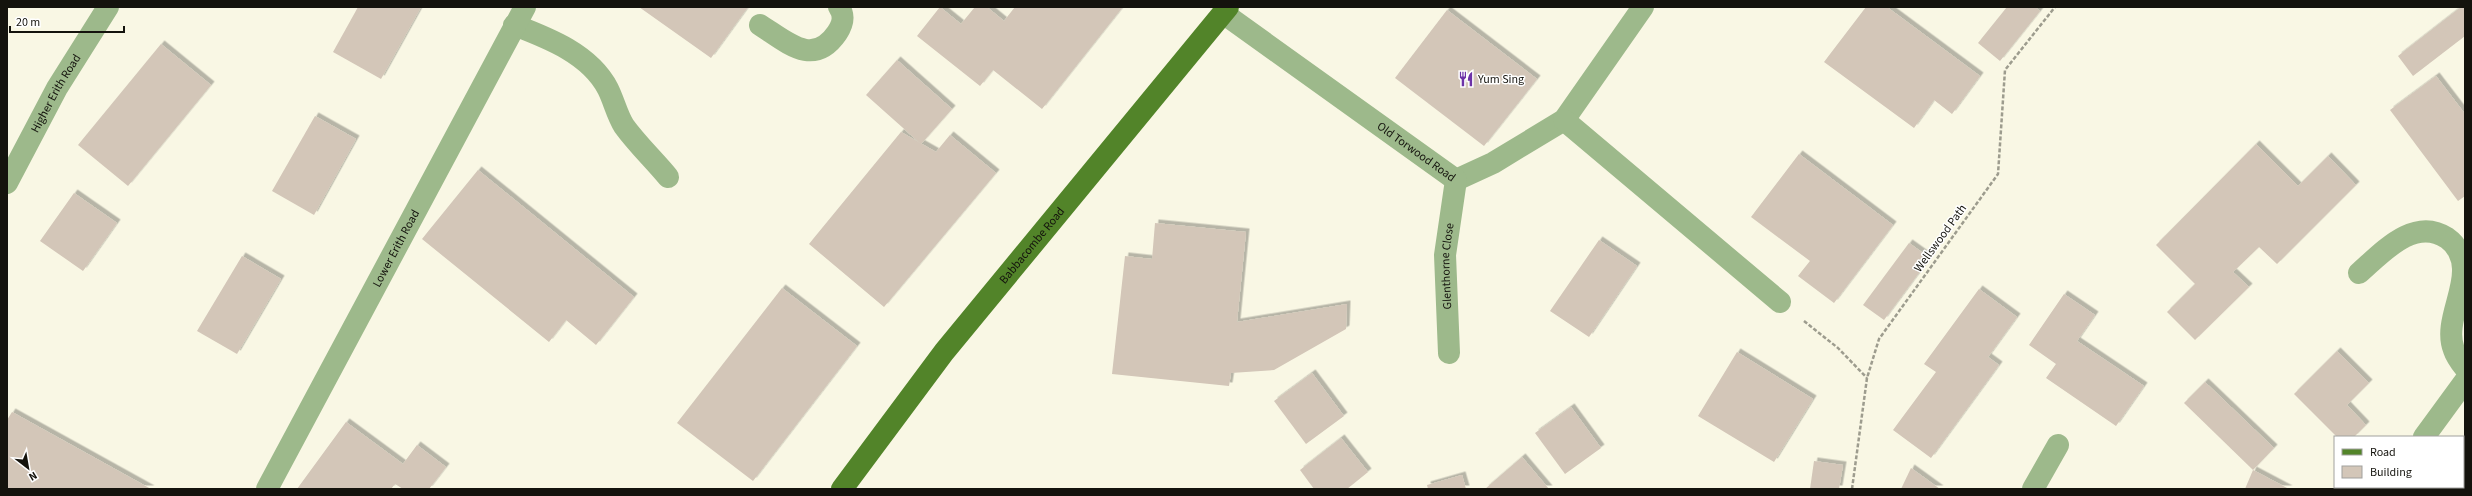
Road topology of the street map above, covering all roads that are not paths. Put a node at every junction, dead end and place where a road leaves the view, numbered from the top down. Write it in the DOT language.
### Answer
graph roads {
  1 [pos="108,7"];
  2 [pos="839,7"];
  3 [pos="1644,7"];
  4 [pos="1225,10"];
  5 [pos="519,16"];
  6 [pos="760,25"];
  7 [pos="1564,120"];
  8 [pos="668,177"];
  9 [pos="1456,180"];
  10 [pos="7,182"];
  11 [pos="2359,273"];
  12 [pos="1780,302"];
  13 [pos="1449,353"];
  14 [pos="2465,368"];
  15 [pos="2465,381"];
  16 [pos="2425,436"];
  17 [pos="2058,445"];
  18 [pos="268,489"];
  19 [pos="842,489"];
  20 [pos="2033,489"];
  1 -- 10 [label="street, Higher Erith Road"];
  2 -- 6 [label="street"];
  3 -- 7 [label="street, Old Torwood Road"];
  4 -- 9 [label="street, Old Torwood Road"];
  4 -- 19 [label="main road, Babbacombe Road"];
  5 -- 8 [label="street"];
  5 -- 18 [label="street, Lower Erith Road"];
  7 -- 9 [label="street, Old Torwood Road"];
  7 -- 12 [label="street"];
  9 -- 13 [label="street, Glenthorne Close"];
  11 -- 14 [label="street"];
  15 -- 16 [label="street"];
  17 -- 20 [label="street"];
}
